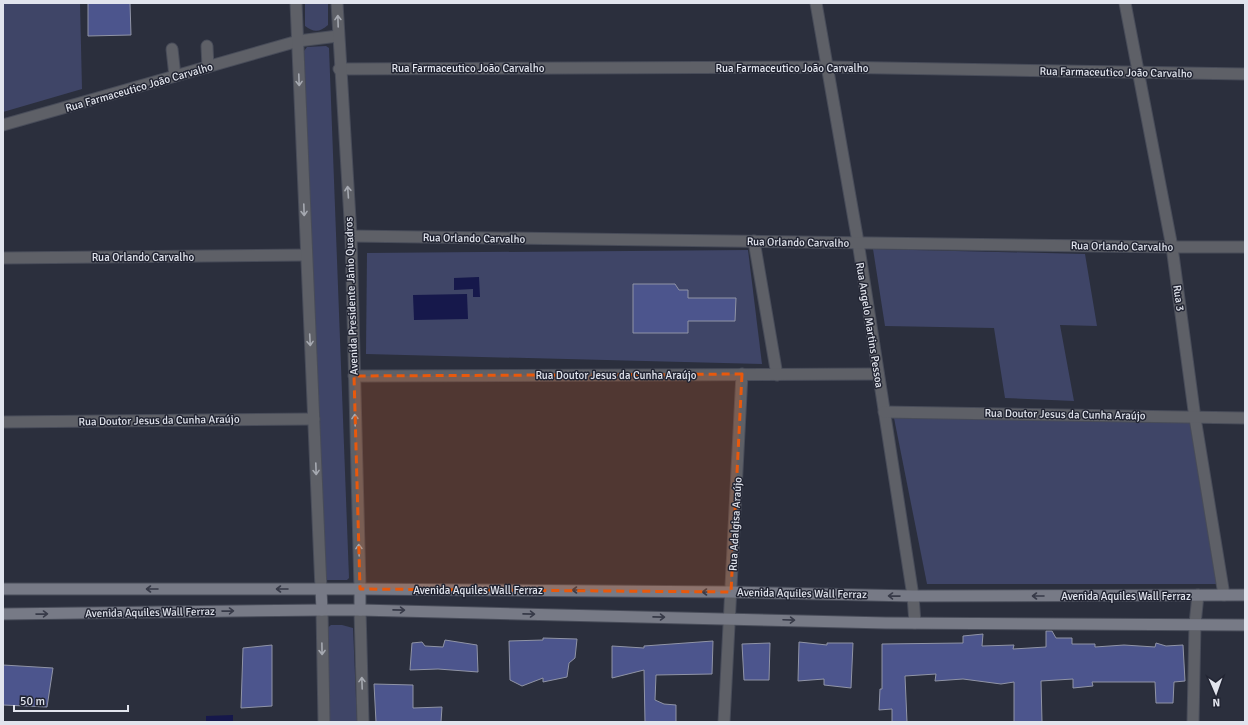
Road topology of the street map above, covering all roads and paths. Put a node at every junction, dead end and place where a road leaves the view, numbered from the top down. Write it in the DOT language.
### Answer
graph roads {
  1 [pos="296,3"];
  2 [pos="337,3"];
  3 [pos="816,3"];
  4 [pos="1125,3"];
  5 [pos="338,36"];
  6 [pos="298,41"];
  7 [pos="207,46"];
  8 [pos="172,49"];
  9 [pos="208,67"];
  10 [pos="827,67"];
  11 [pos="340,69"];
  12 [pos="1138,73"];
  13 [pos="1245,74"];
  14 [pos="175,76"];
  15 [pos="3,126"];
  16 [pos="351,236"];
  17 [pos="754,241"];
  18 [pos="858,242"];
  19 [pos="1245,246"];
  20 [pos="1172,247"];
  21 [pos="306,255"];
  22 [pos="3,258"];
  23 [pos="742,374"];
  24 [pos="878,374"];
  25 [pos="777,375"];
  26 [pos="354,376"];
  27 [pos="884,412"];
  28 [pos="314,418"];
  29 [pos="1195,418"];
  30 [pos="1245,418"];
  31 [pos="3,422"];
  32 [pos="321,588"];
  33 [pos="3,589"];
  34 [pos="360,589"];
  35 [pos="731,592"];
  36 [pos="1224,594"];
  37 [pos="1198,595"];
  38 [pos="1245,595"];
  39 [pos="913,596"];
  40 [pos="322,610"];
  41 [pos="360,610"];
  42 [pos="3,614"];
  43 [pos="729,618"];
  44 [pos="915,623"];
  45 [pos="1195,624"];
  46 [pos="1245,625"];
  47 [pos="324,722"];
  48 [pos="363,722"];
  49 [pos="724,722"];
  50 [pos="1193,722"];
  1 -- 6 [label="street"];
  5 -- 2 [label="street, Avenida Presidente Jânio Quadros, one-way"];
  3 -- 10 [label="street, Rua Angelo Martins Pessoa"];
  4 -- 12 [label="street, Rua 3"];
  5 -- 6 [label="street, Rua Farmaceutico João Carvalho"];
  5 -- 11 [label="street, Avenida Presidente Jânio Quadros"];
  6 -- 9 [label="street, Rua Farmaceutico João Carvalho"];
  6 -- 21 [label="street, one-way"];
  7 -- 9 [label="street"];
  8 -- 14 [label="street"];
  9 -- 14 [label="street, Rua Farmaceutico João Carvalho"];
  10 -- 11 [label="street, Rua Farmaceutico João Carvalho"];
  10 -- 12 [label="street, Rua Farmaceutico João Carvalho"];
  10 -- 18 [label="street, Rua Angelo Martins Pessoa"];
  16 -- 11 [label="street, Avenida Presidente Jânio Quadros, one-way"];
  12 -- 13 [label="street, Rua Farmaceutico João Carvalho"];
  12 -- 20 [label="street, Rua 3"];
  14 -- 15 [label="street, Rua Farmaceutico João Carvalho"];
  16 -- 17 [label="street, Rua Orlando Carvalho"];
  16 -- 26 [label="street, Avenida Presidente Jânio Quadros"];
  17 -- 18 [label="street, Rua Orlando Carvalho"];
  17 -- 25 [label="street"];
  18 -- 20 [label="street, Rua Orlando Carvalho"];
  18 -- 24 [label="street, Rua Angelo Martins Pessoa"];
  19 -- 20 [label="street, Rua Orlando Carvalho"];
  20 -- 29 [label="street, Rua 3"];
  21 -- 22 [label="street, Rua Orlando Carvalho"];
  21 -- 28 [label="street, one-way"];
  23 -- 25 [label="street, Rua Doutor Jesus da Cunha Araújo"];
  23 -- 26 [label="street, Rua Doutor Jesus da Cunha Araújo"];
  23 -- 35 [label="street, Rua Adalgisa Araújo"];
  24 -- 25 [label="street, Rua Doutor Jesus da Cunha Araújo"];
  24 -- 27 [label="street, Rua Angelo Martins Pessoa"];
  34 -- 26 [label="street, Avenida Presidente Jânio Quadros, one-way"];
  27 -- 29 [label="street, Rua Doutor Jesus da Cunha Araújo"];
  27 -- 39 [label="street, Rua Angelo Martins Pessoa"];
  28 -- 31 [label="street, Rua Doutor Jesus da Cunha Araújo"];
  28 -- 32 [label="street, one-way"];
  29 -- 30 [label="street, Rua Doutor Jesus da Cunha Araújo"];
  29 -- 36 [label="street, Rua 3"];
  32 -- 33 [label="main road, Avenida Aquiles Wall Ferraz, one-way"];
  32 -- 34 [label="main road, Avenida Aquiles Wall Ferraz"];
  32 -- 40 [label="main road"];
  35 -- 34 [label="main road, Avenida Aquiles Wall Ferraz, one-way"];
  34 -- 41 [label="main road"];
  39 -- 35 [label="main road, Avenida Aquiles Wall Ferraz, one-way"];
  35 -- 43 [label="street, Rua Adalgisa Araújo"];
  36 -- 37 [label="main road, Avenida Aquiles Wall Ferraz"];
  36 -- 38 [label="main road, Avenida Aquiles Wall Ferraz"];
  37 -- 39 [label="main road, Avenida Aquiles Wall Ferraz, one-way"];
  37 -- 45 [label="street"];
  39 -- 44 [label="street, Rua Angelo Martins Pessoa"];
  40 -- 41 [label="main road, Avenida Aquiles Wall Ferraz"];
  42 -- 40 [label="main road, Avenida Aquiles Wall Ferraz, one-way"];
  40 -- 47 [label="street, one-way"];
  41 -- 43 [label="main road, Avenida Aquiles Wall Ferraz, one-way"];
  48 -- 41 [label="street, one-way"];
  43 -- 44 [label="main road, Avenida Aquiles Wall Ferraz, one-way"];
  43 -- 49 [label="street, Rua Adalgisa Araújo"];
  44 -- 45 [label="main road, Avenida Aquiles Wall Ferraz"];
  45 -- 46 [label="main road, Avenida Aquiles Wall Ferraz"];
  45 -- 50 [label="street"];
}
